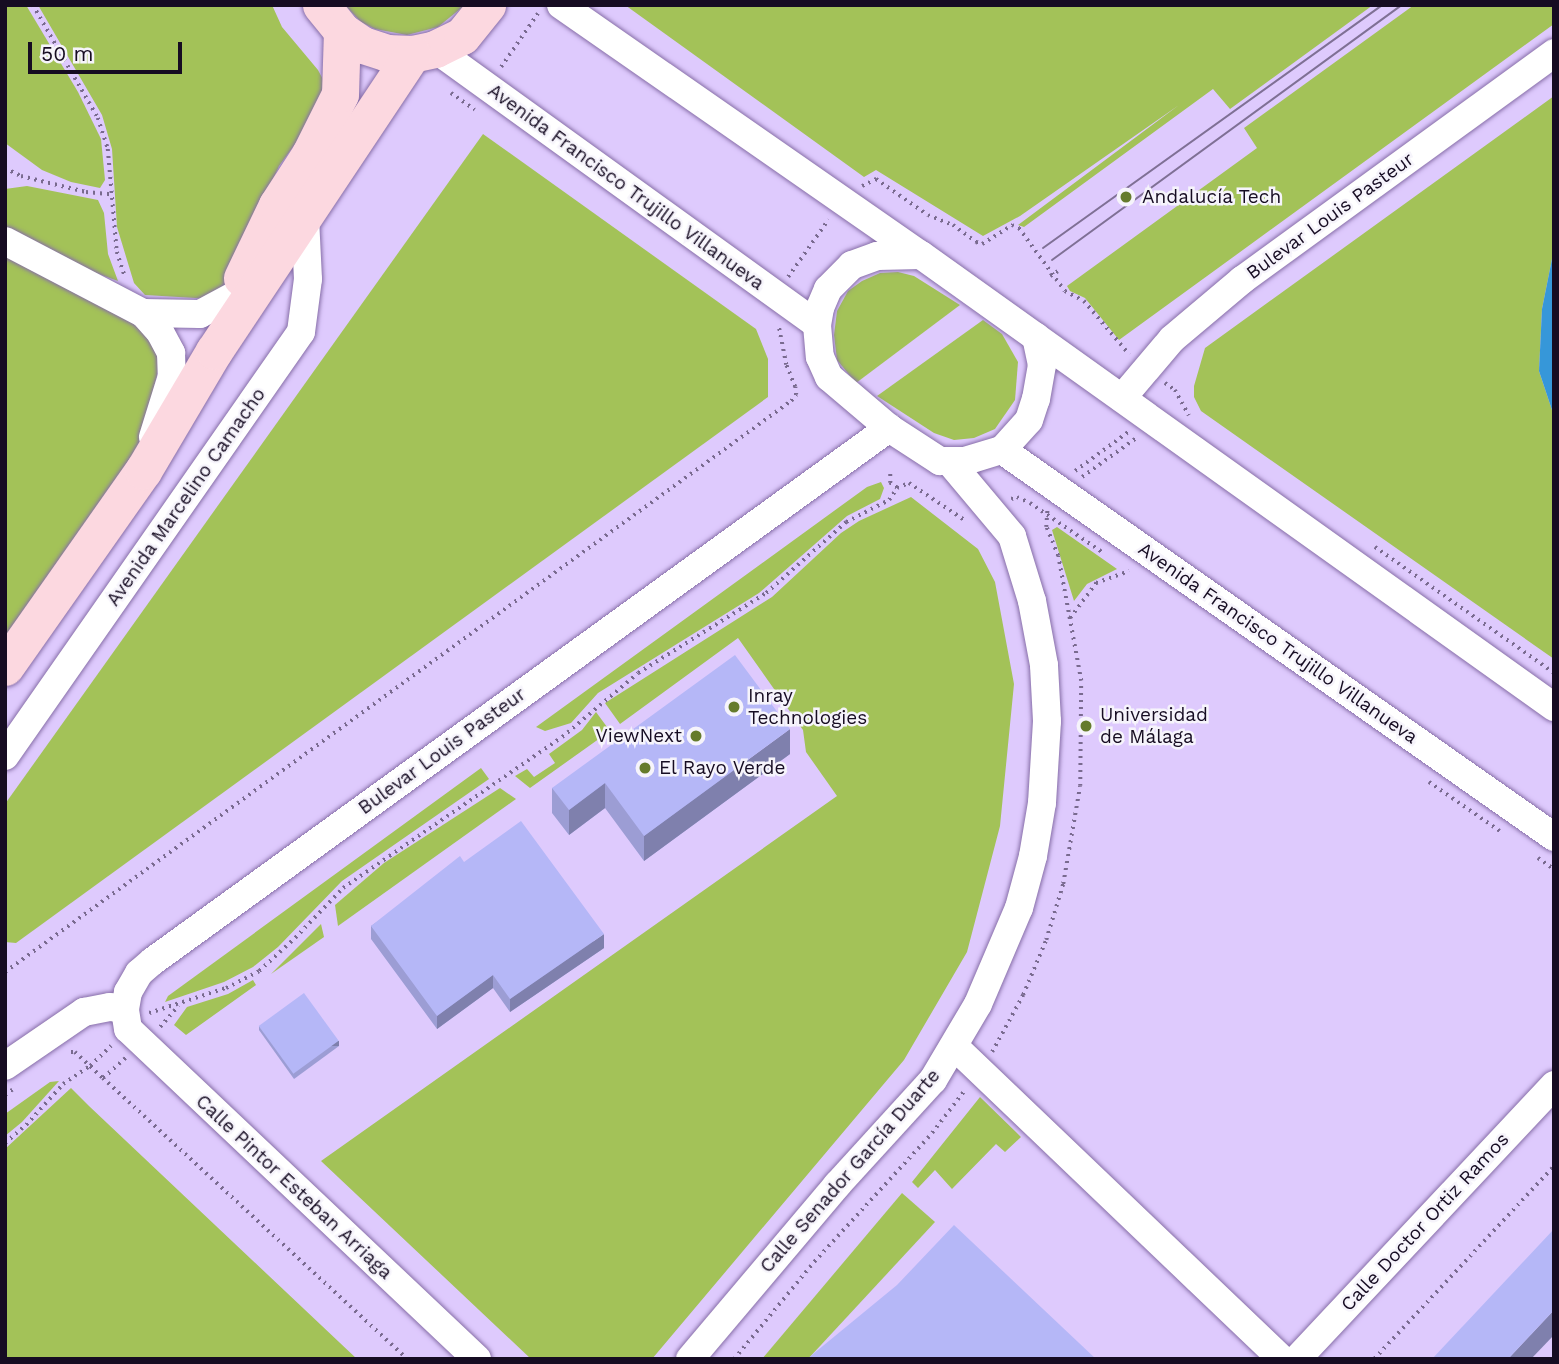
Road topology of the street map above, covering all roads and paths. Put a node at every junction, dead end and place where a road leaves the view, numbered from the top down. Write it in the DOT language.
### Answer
graph roads {
  1 [pos="33,5"];
  2 [pos="487,5"];
  3 [pos="544,5"];
  4 [pos="561,5"];
  5 [pos="332,18"];
  6 [pos="424,52"];
  7 [pos="1554,52"];
  8 [pos="450,93"];
  9 [pos="479,97"];
  10 [pos="483,116"];
  11 [pos="5,168"];
  12 [pos="111,194"];
  13 [pos="305,218"];
  14 [pos="5,241"];
  15 [pos="1038,242"];
  16 [pos="1031,247"];
  17 [pos="921,255"];
  18 [pos="1058,271"];
  19 [pos="1050,276"];
  20 [pos="235,295"];
  21 [pos="143,313"];
  22 [pos="778,325"];
  23 [pos="817,325"];
  24 [pos="1036,337"];
  25 [pos="214,351"];
  26 [pos="1122,398"];
  27 [pos="1183,407"];
  28 [pos="1148,424"];
  29 [pos="888,428"];
  30 [pos="1002,450"];
  31 [pos="949,461"];
  32 [pos="143,471"];
  33 [pos="890,471"];
  34 [pos="1064,485"];
  35 [pos="1046,514"];
  36 [pos="1129,571"];
  37 [pos="1070,618"];
  38 [pos="5,667"];
  39 [pos="1554,707"];
  40 [pos="5,756"];
  41 [pos="1554,837"];
  42 [pos="5,965"];
  43 [pos="10,969"];
  44 [pos="5,972"];
  45 [pos="179,1004"];
  46 [pos="134,1012"];
  47 [pos="167,1022"];
  48 [pos="115,1042"];
  49 [pos="954,1046"];
  50 [pos="75,1052"];
  51 [pos="5,1066"];
  52 [pos="90,1066"];
  53 [pos="1554,1085"];
  54 [pos="5,1143"];
  55 [pos="1554,1166"];
  56 [pos="407,1359"];
  57 [pos="477,1359"];
  58 [pos="690,1359"];
  59 [pos="1281,1359"];
  60 [pos="1297,1359"];
  61 [pos="1374,1359"];
  1 -- 12 [label="path"];
  2 -- 6 [label="main road"];
  3 -- 9 [label="path"];
  4 -- 17 [label="street"];
  5 -- 6 [label="main road"];
  5 -- 20 [label="main road"];
  6 -- 9 [label="street, Avenida Francisco Trujillo Villanueva"];
  6 -- 13 [label="main road"];
  7 -- 26 [label="street, Bulevar Louis Pasteur"];
  8 -- 9 [label="path"];
  9 -- 10 [label="path"];
  9 -- 23 [label="street, Avenida Francisco Trujillo Villanueva"];
  11 -- 12 [label="path"];
  12 -- 21 [label="path"];
  13 -- 25 [label="main road"];
  13 -- 40 [label="street, Avenida Marcelino Camacho"];
  14 -- 21 [label="street"];
  15 -- 16 [label="path"];
  17 -- 23 [label="street"];
  17 -- 24 [label="street"];
  18 -- 19 [label="path"];
  20 -- 21 [label="street"];
  20 -- 25 [label="main road"];
  21 -- 32 [label="street"];
  22 -- 43 [label="path"];
  23 -- 29 [label="street"];
  24 -- 26 [label="street"];
  24 -- 30 [label="street"];
  25 -- 32 [label="main road"];
  26 -- 28 [label="street"];
  27 -- 28 [label="path"];
  28 -- 34 [label="path"];
  28 -- 34 [label="path"];
  28 -- 39 [label="street"];
  29 -- 31 [label="street"];
  29 -- 46 [label="street, Bulevar Louis Pasteur"];
  30 -- 31 [label="street"];
  30 -- 34 [label="street, Avenida Francisco Trujillo Villanueva"];
  31 -- 49 [label="street, Calle Senador García Duarte"];
  32 -- 38 [label="main road"];
  33 -- 45 [label="path"];
  34 -- 35 [label="path"];
  34 -- 41 [label="street, Avenida Francisco Trujillo Villanueva"];
  36 -- 37 [label="path"];
  42 -- 43 [label="path"];
  43 -- 44 [label="path"];
  45 -- 46 [label="path"];
  45 -- 47 [label="path"];
  46 -- 51 [label="street"];
  46 -- 57 [label="street, Calle Pintor Esteban Arriaga"];
  48 -- 52 [label="path"];
  49 -- 58 [label="street, Calle Senador García Duarte"];
  49 -- 59 [label="street"];
  50 -- 52 [label="path"];
  52 -- 54 [label="path"];
  52 -- 56 [label="path"];
  53 -- 60 [label="street, Calle Doctor Ortiz Ramos"];
  55 -- 61 [label="path"];
}
